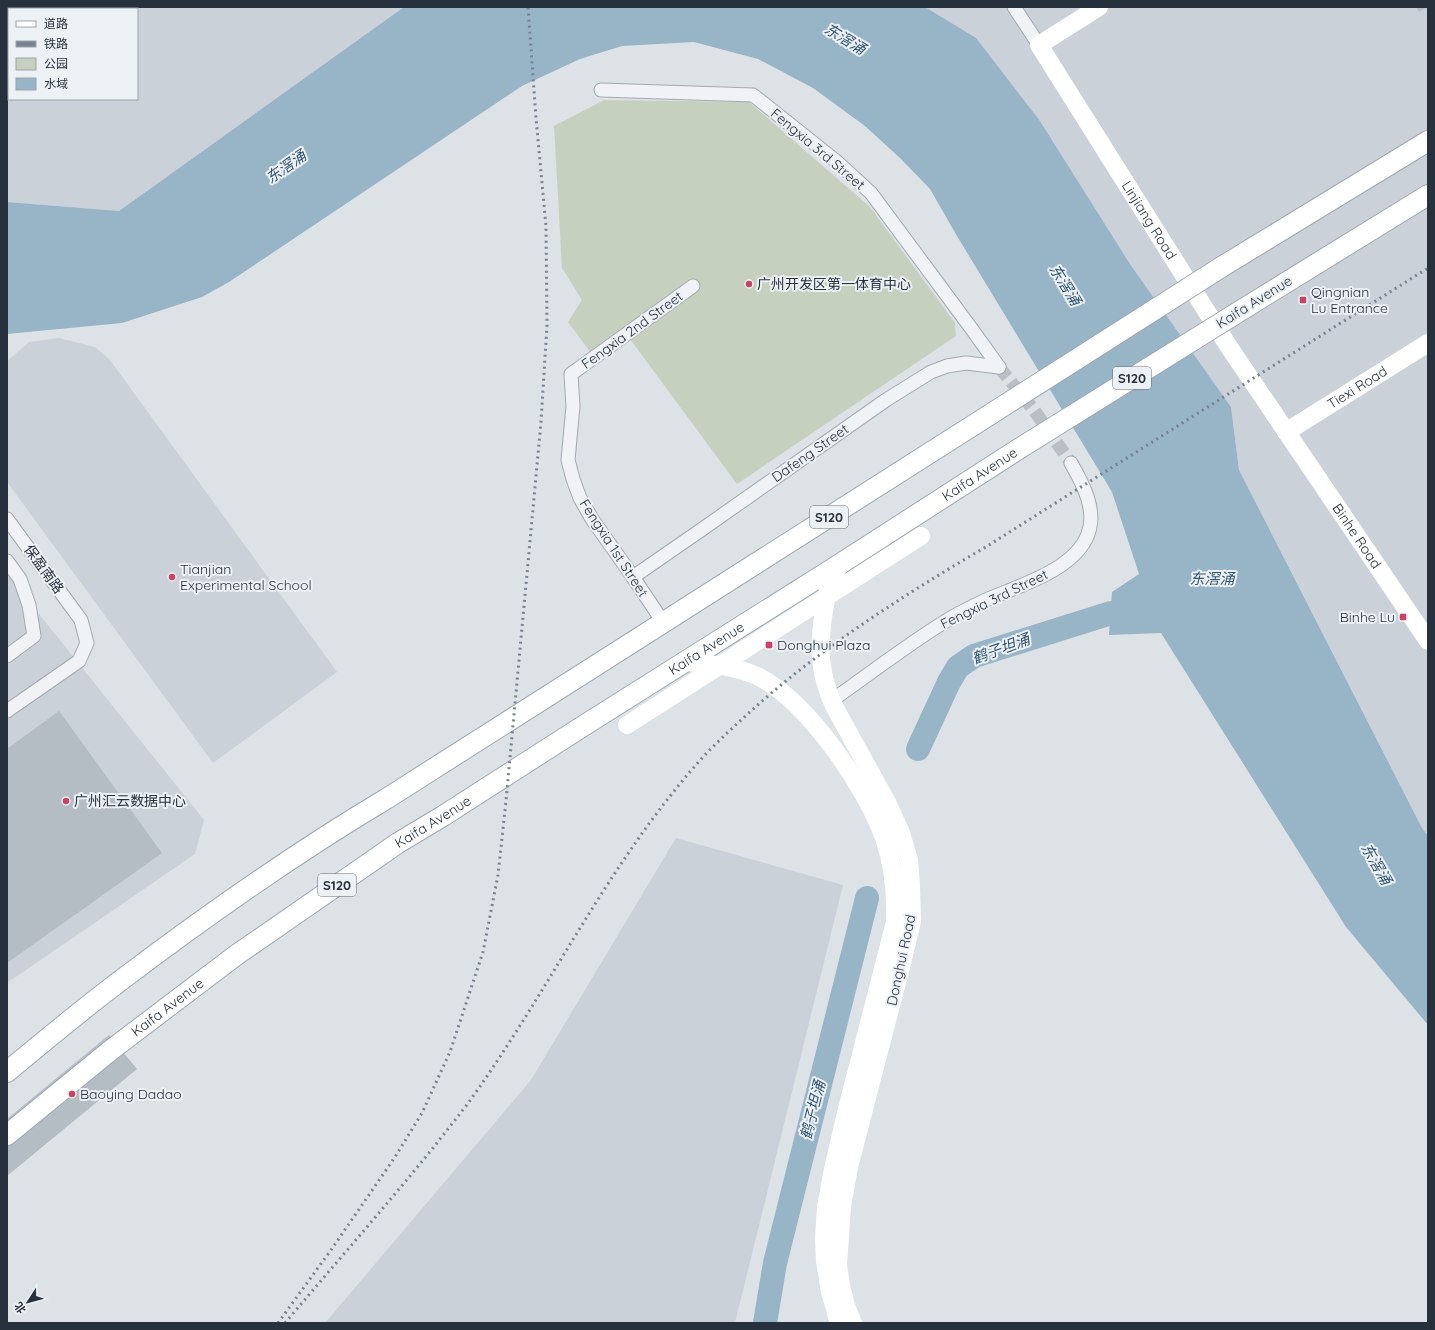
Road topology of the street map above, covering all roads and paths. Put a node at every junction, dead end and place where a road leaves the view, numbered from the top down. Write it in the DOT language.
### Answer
graph roads {
  1 [pos="1014,7"];
  2 [pos="1099,7"];
  3 [pos="1039,45"];
  4 [pos="601,90"];
  5 [pos="1428,141"];
  6 [pos="1428,195"];
  7 [pos="693,286"];
  8 [pos="1428,343"];
  9 [pos="999,367"];
  10 [pos="571,374"];
  11 [pos="1286,432"];
  12 [pos="1071,463"];
  13 [pos="7,519"];
  14 [pos="921,536"];
  15 [pos="7,561"];
  16 [pos="840,564"];
  17 [pos="633,577"];
  18 [pos="827,596"];
  19 [pos="663,622"];
  20 [pos="1428,641"];
  21 [pos="7,656"];
  22 [pos="686,662"];
  23 [pos="722,665"];
  24 [pos="832,700"];
  25 [pos="7,711"];
  26 [pos="627,725"];
  27 [pos="7,1072"];
  28 [pos="7,1135"];
  29 [pos="838,1323"];
  30 [pos="853,1323"];
  1 -- 3 [label="street, Linjiang Road"];
  2 -- 3 [label="street"];
  3 -- 11 [label="street, Linjiang Road"];
  4 -- 9 [label="street, Fengxia 3rd Street"];
  5 -- 19 [label="main road, S120, bridge"];
  6 -- 16 [label="main road, Kaifa Avenue / S120, bridge"];
  7 -- 10 [label="street, Fengxia 2nd Street"];
  8 -- 11 [label="street, Tiexi Road"];
  9 -- 17 [label="street, Dafeng Street"];
  10 -- 17 [label="street, Fengxia 1st Street"];
  11 -- 20 [label="street, Binhe Road"];
  12 -- 24 [label="street, Fengxia 3rd Street"];
  13 -- 25 [label="street, 保盈南路"];
  14 -- 18 [label="street"];
  15 -- 21 [label="street, 保盈南路"];
  16 -- 18 [label="street, Donghui Road"];
  16 -- 22 [label="main road, Kaifa Avenue / S120"];
  17 -- 19 [label="street, Fengxia 1st Street"];
  18 -- 23 [label="street"];
  18 -- 24 [label="street, Donghui Road"];
  19 -- 27 [label="main road, S120"];
  22 -- 23 [label="street, Donghui Road"];
  22 -- 28 [label="main road, Kaifa Avenue / S120"];
  23 -- 26 [label="street"];
  23 -- 29 [label="street, Donghui Road"];
  24 -- 30 [label="street, Donghui Road"];
}
